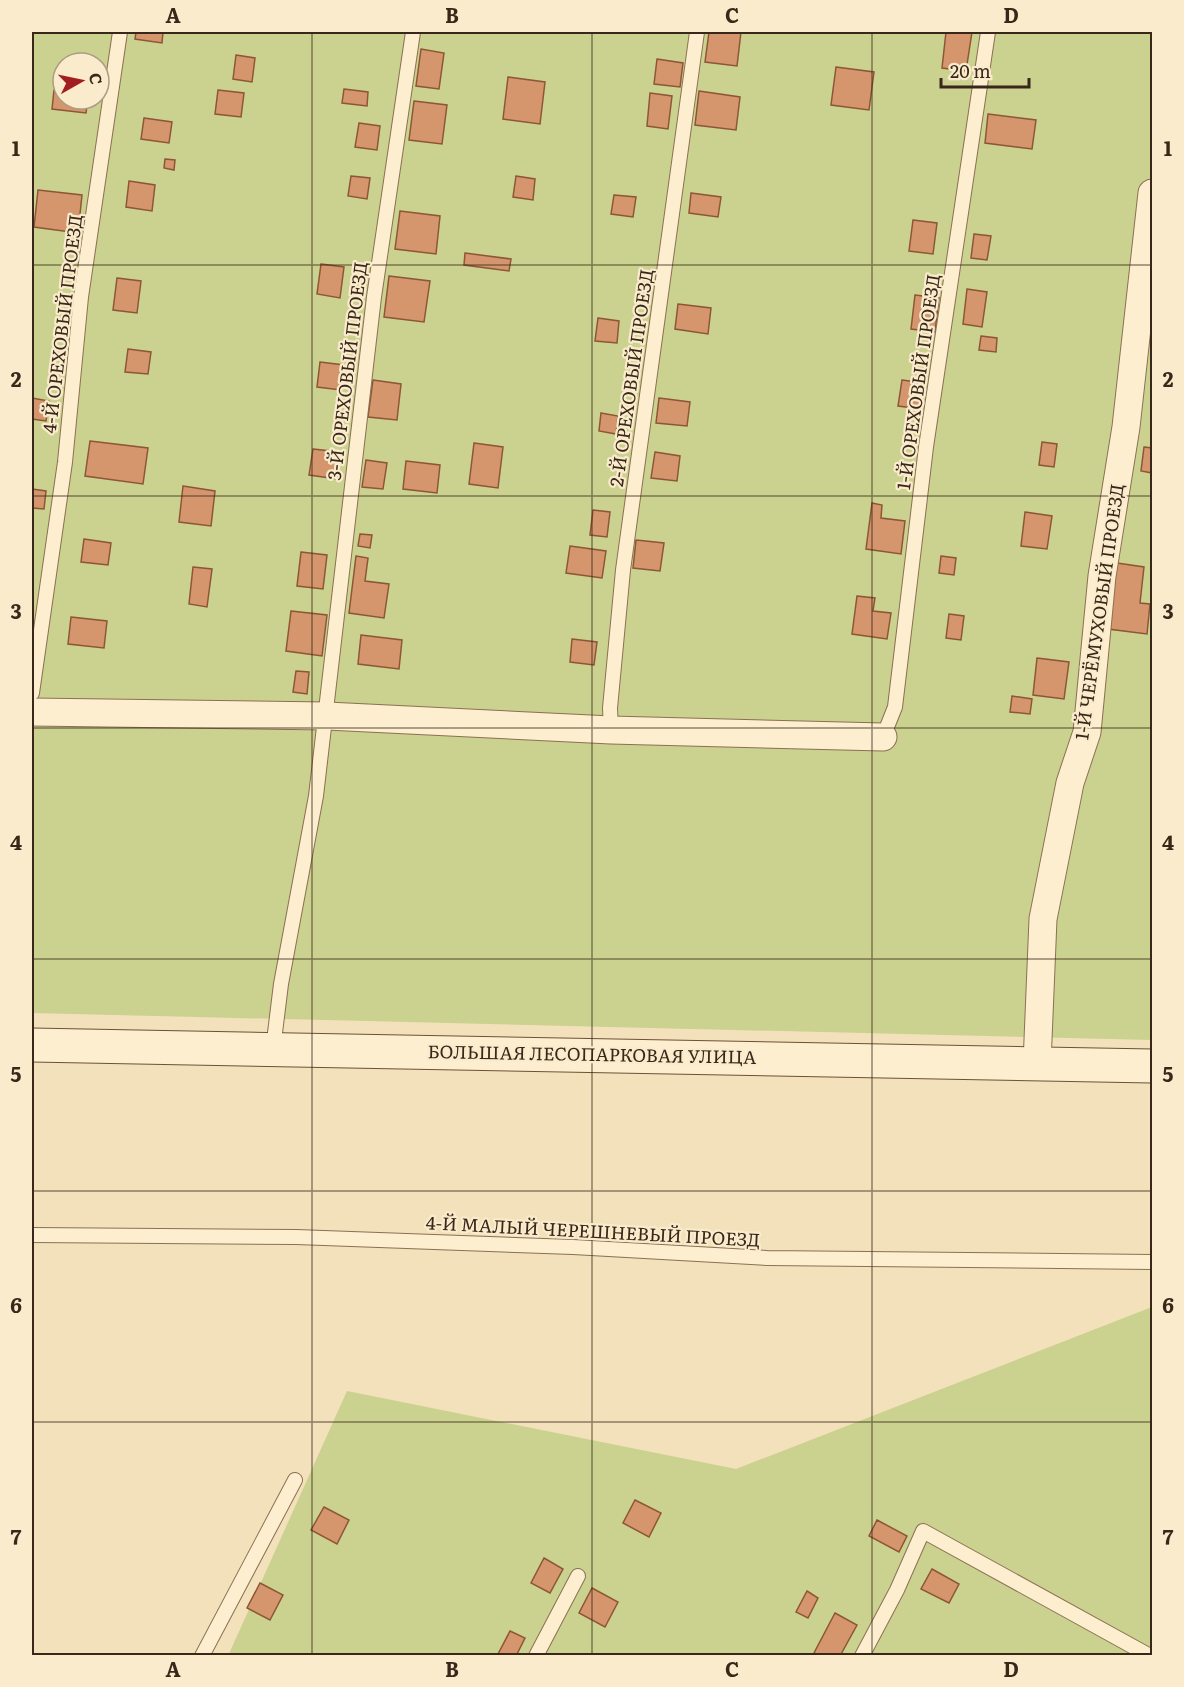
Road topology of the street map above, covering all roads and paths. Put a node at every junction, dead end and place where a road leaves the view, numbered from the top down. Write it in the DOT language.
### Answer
graph roads {
  1 [pos="120,32"];
  2 [pos="413,32"];
  3 [pos="697,32"];
  4 [pos="988,32"];
  5 [pos="1152,193"];
  6 [pos="32,693"];
  7 [pos="32,712"];
  8 [pos="327,716"];
  9 [pos="610,730"];
  10 [pos="883,737"];
  11 [pos="32,1045"];
  12 [pos="273,1049"];
  13 [pos="1037,1064"];
  14 [pos="1152,1067"];
  15 [pos="32,1235"];
  16 [pos="1152,1262"];
  17 [pos="295,1480"];
  18 [pos="578,1576"];
  19 [pos="202,1656"];
  20 [pos="536,1656"];
  21 [pos="862,1656"];
  22 [pos="1150,1656"];
  1 -- 6 [label="lane, 4-Й ОРЕХОВЫЙ ПРОЕЗД"];
  2 -- 8 [label="lane, 3-Й ОРЕХОВЫЙ ПРОЕЗД"];
  3 -- 9 [label="lane, 2-Й ОРЕХОВЫЙ ПРОЕЗД"];
  4 -- 10 [label="lane, 1-Й ОРЕХОВЫЙ ПРОЕЗД"];
  5 -- 13 [label="street, 1-Й ЧЕРЁМУХОВЫЙ ПРОЕЗД"];
  7 -- 8 [label="street"];
  8 -- 9 [label="street"];
  8 -- 12 [label="lane, 3-Й ОРЕХОВЫЙ ПРОЕЗД"];
  9 -- 10 [label="street"];
  11 -- 12 [label="main road, БОЛЬШАЯ ЛЕСОПАРКОВАЯ УЛИЦА"];
  12 -- 13 [label="main road, БОЛЬШАЯ ЛЕСОПАРКОВАЯ УЛИЦА"];
  13 -- 14 [label="main road, БОЛЬШАЯ ЛЕСОПАРКОВАЯ УЛИЦА"];
  15 -- 16 [label="lane, 4-Й МАЛЫЙ ЧЕРЕШНЕВЫЙ ПРОЕЗД"];
  17 -- 19 [label="lane"];
  18 -- 20 [label="lane"];
  21 -- 22 [label="lane"];
}
